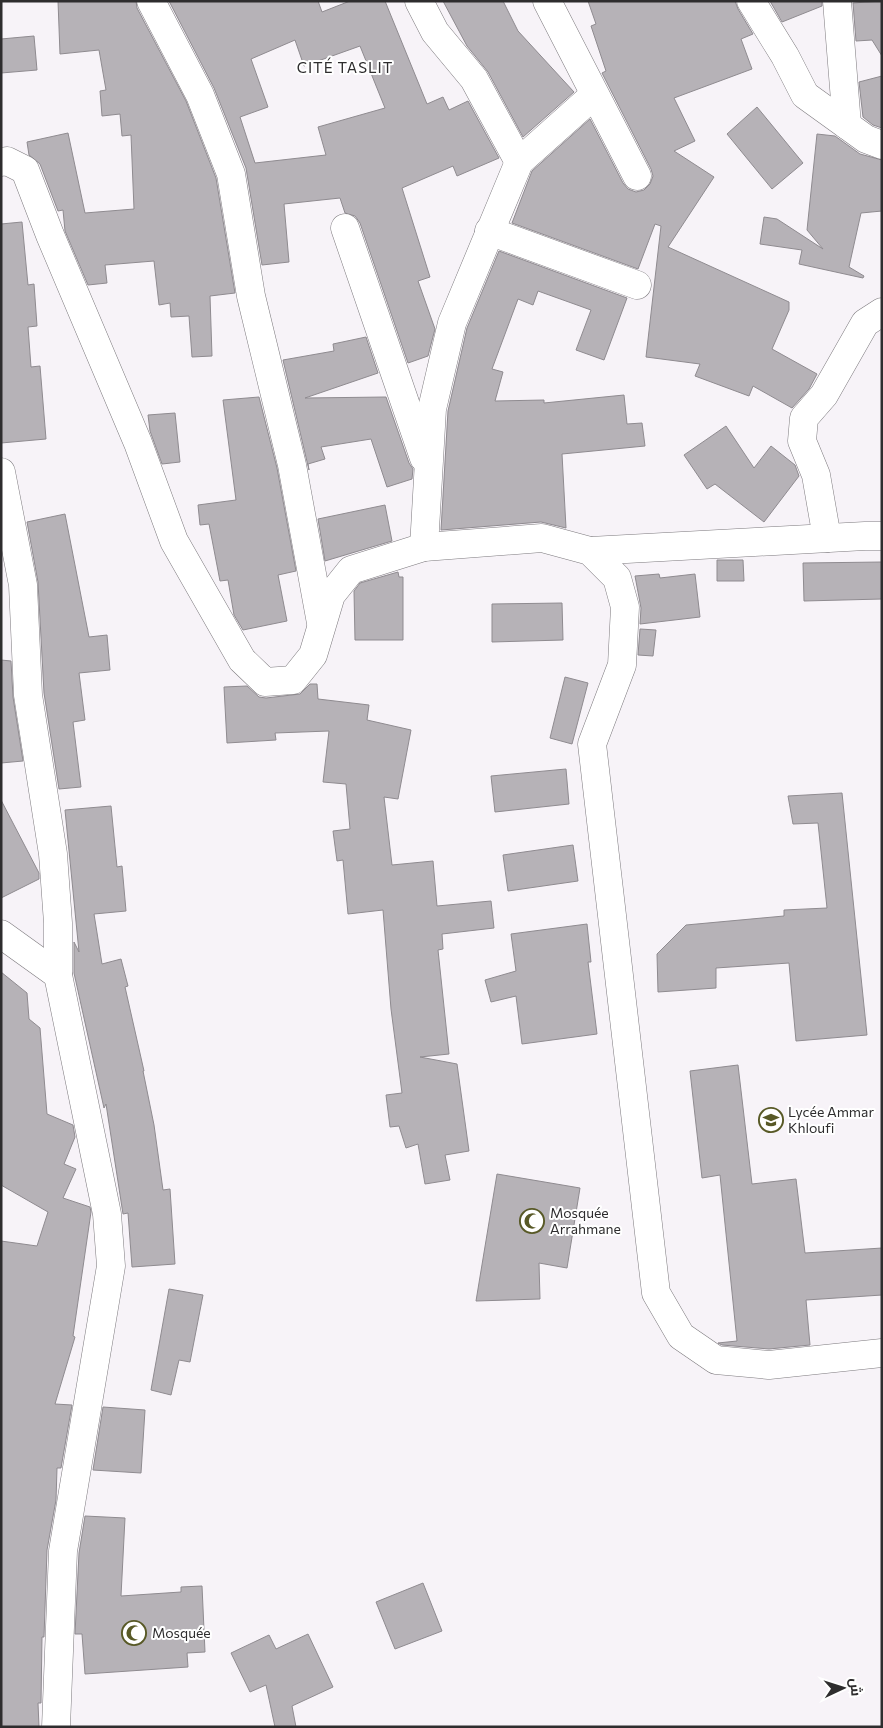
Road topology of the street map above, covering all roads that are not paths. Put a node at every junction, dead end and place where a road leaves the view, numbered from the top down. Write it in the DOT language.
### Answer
graph roads {
  1 [pos="151,1"];
  2 [pos="419,1"];
  3 [pos="547,1"];
  4 [pos="751,1"];
  5 [pos="837,1"];
  6 [pos="594,95"];
  7 [pos="847,125"];
  8 [pos="882,145"];
  9 [pos="1,162"];
  10 [pos="519,162"];
  11 [pos="637,176"];
  12 [pos="345,228"];
  13 [pos="489,231"];
  14 [pos="637,285"];
  15 [pos="882,312"];
  16 [pos="1,472"];
  17 [pos="428,472"];
  18 [pos="882,536"];
  19 [pos="828,538"];
  20 [pos="424,547"];
  21 [pos="590,551"];
  22 [pos="322,626"];
  23 [pos="1,934"];
  24 [pos="58,975"];
  25 [pos="882,1353"];
  26 [pos="56,1727"];
  1 -- 22 [label="street"];
  2 -- 10 [label="street"];
  3 -- 6 [label="street"];
  4 -- 7 [label="street"];
  5 -- 7 [label="street"];
  6 -- 10 [label="street"];
  6 -- 11 [label="street"];
  7 -- 8 [label="street"];
  9 -- 22 [label="street"];
  10 -- 13 [label="street"];
  12 -- 17 [label="street"];
  13 -- 14 [label="street"];
  13 -- 17 [label="street"];
  15 -- 19 [label="street"];
  16 -- 24 [label="street"];
  17 -- 20 [label="street"];
  18 -- 19 [label="street"];
  19 -- 21 [label="street"];
  20 -- 21 [label="street"];
  20 -- 22 [label="street"];
  21 -- 25 [label="street"];
  23 -- 24 [label="street"];
  24 -- 26 [label="street"];
}
